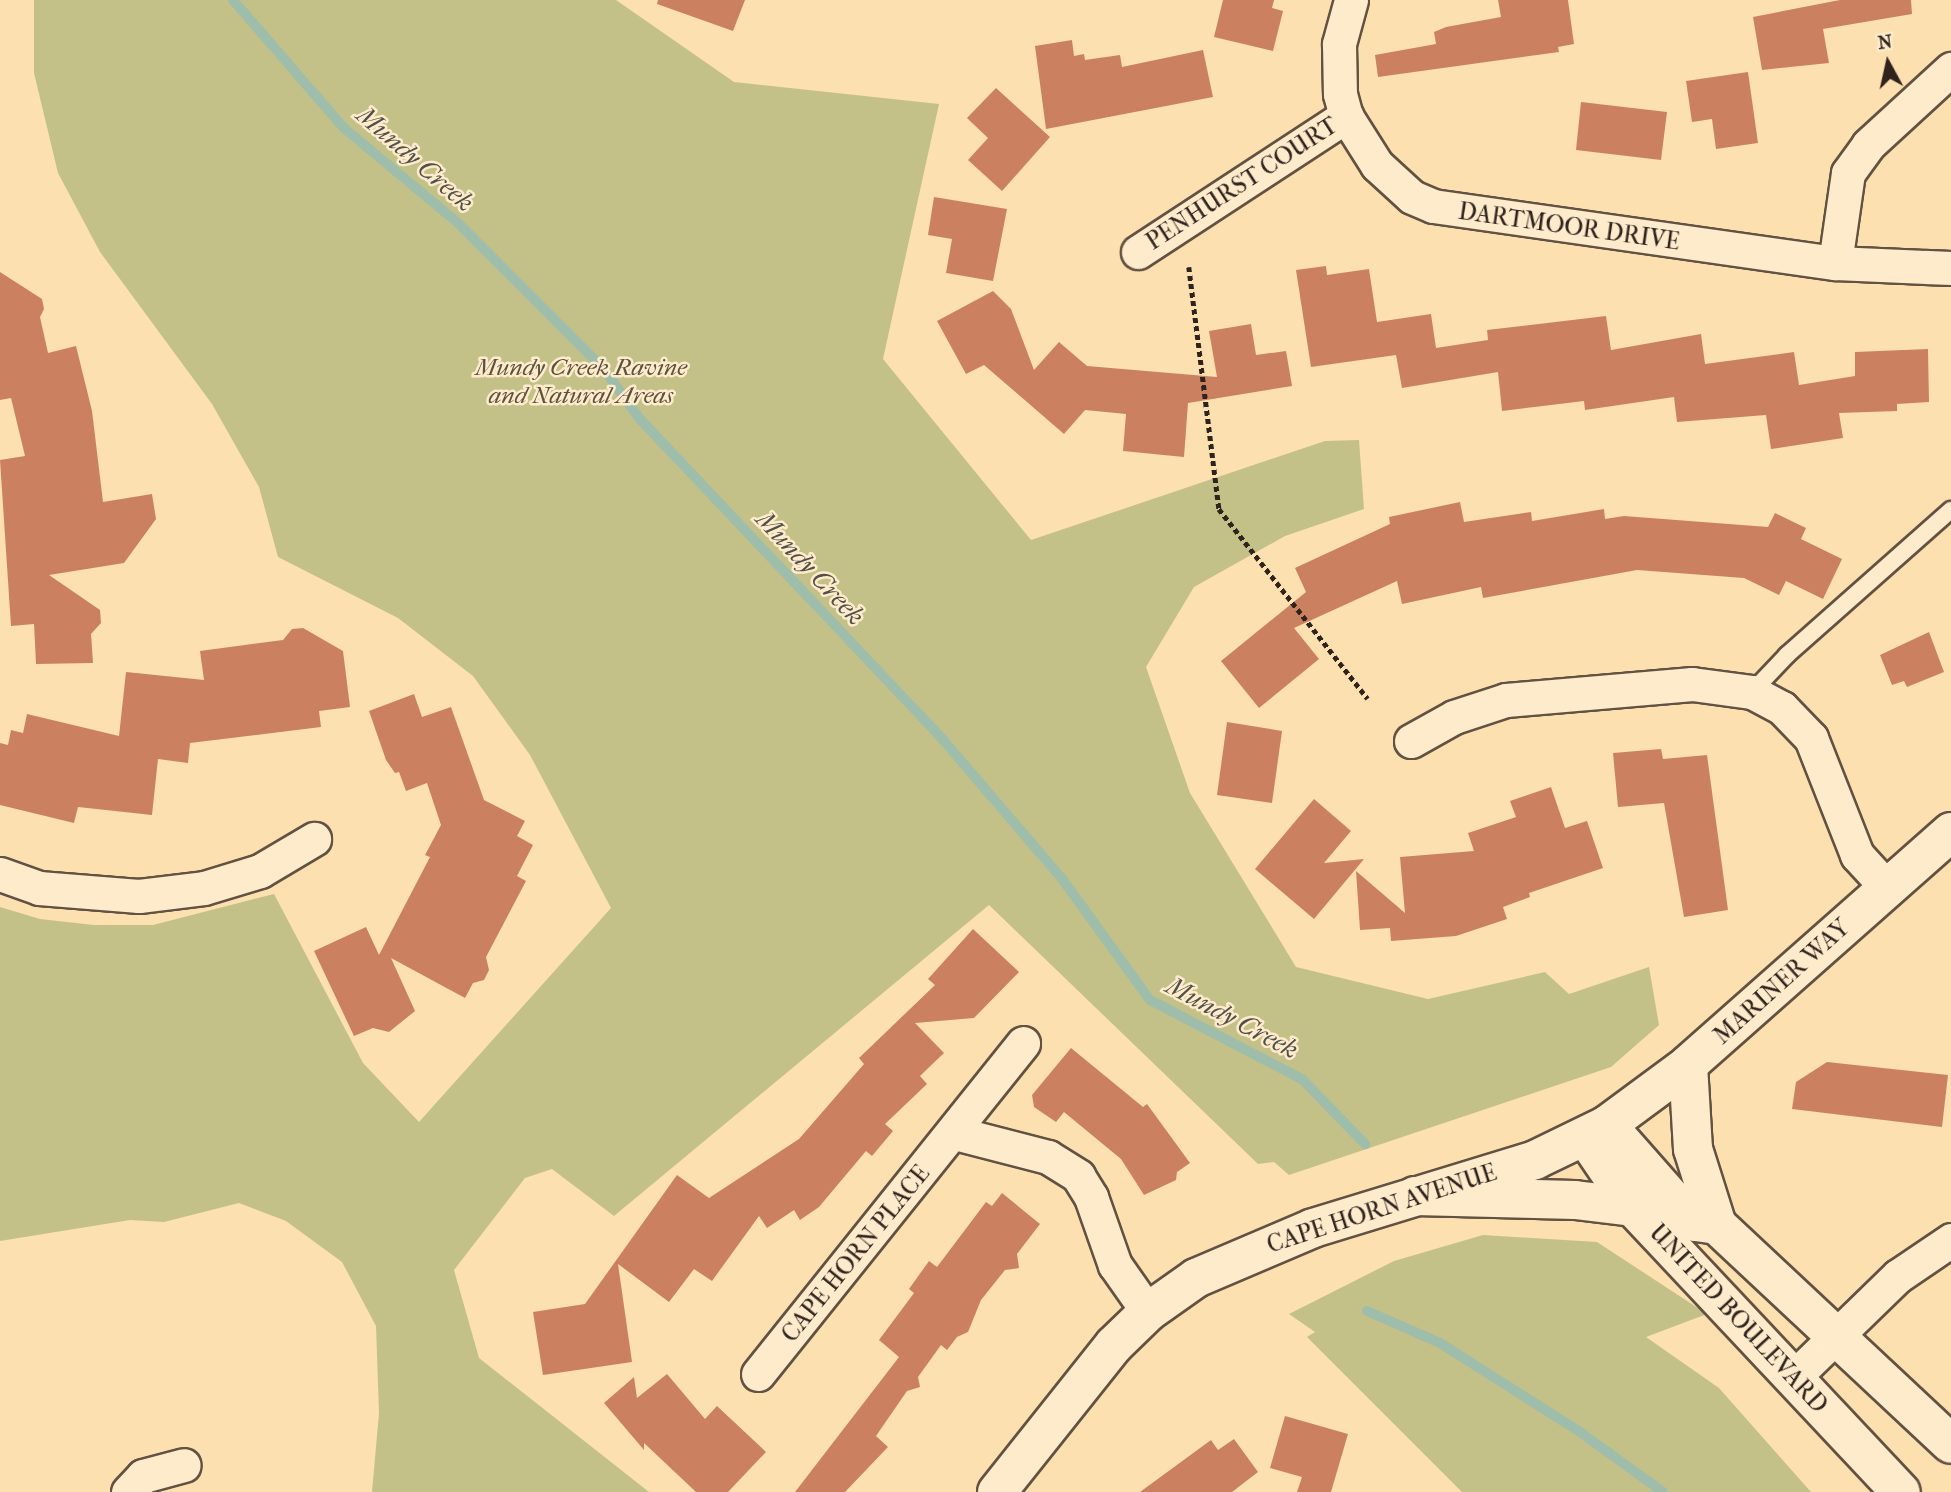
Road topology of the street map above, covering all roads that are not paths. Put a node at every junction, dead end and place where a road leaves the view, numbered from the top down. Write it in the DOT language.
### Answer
graph roads {
  1 [pos="1351,0"];
  2 [pos="1951,69"];
  3 [pos="1346,116"];
  4 [pos="1138,252"];
  5 [pos="1835,263"];
  6 [pos="1951,268"];
  7 [pos="1951,510"];
  8 [pos="1752,692"];
  9 [pos="1411,741"];
  10 [pos="1951,832"];
  11 [pos="314,839"];
  12 [pos="0,874"];
  13 [pos="1888,889"];
  14 [pos="1023,1043"];
  15 [pos="1688,1065"];
  16 [pos="1597,1131"];
  17 [pos="954,1133"];
  18 [pos="1415,1196"];
  19 [pos="1633,1206"];
  20 [pos="1717,1225"];
  21 [pos="1951,1240"];
  22 [pos="1148,1312"];
  23 [pos="1837,1334"];
  24 [pos="758,1374"];
  25 [pos="1794,1377"];
  26 [pos="1951,1444"];
  27 [pos="184,1465"];
  28 [pos="128,1492"];
  29 [pos="997,1492"];
  30 [pos="1901,1492"];
  1 -- 3 [label="street, DARTMOOR DRIVE"];
  2 -- 5 [label="street"];
  3 -- 4 [label="street, PENHURST COURT"];
  3 -- 5 [label="street, DARTMOOR DRIVE"];
  5 -- 6 [label="street, DARTMOOR DRIVE"];
  7 -- 8 [label="lane"];
  8 -- 9 [label="street"];
  8 -- 13 [label="street"];
  10 -- 13 [label="main road, MARINER WAY"];
  11 -- 12 [label="street"];
  13 -- 15 [label="main road, MARINER WAY"];
  14 -- 17 [label="street, CAPE HORN PLACE"];
  15 -- 16 [label="main road, MARINER WAY"];
  15 -- 20 [label="main road"];
  16 -- 18 [label="main road, CAPE HORN AVENUE"];
  16 -- 19 [label="main road, UNITED BOULEVARD"];
  16 -- 20 [label="main road, UNITED BOULEVARD"];
  17 -- 22 [label="street"];
  17 -- 24 [label="street, CAPE HORN PLACE"];
  18 -- 19 [label="main road"];
  18 -- 22 [label="main road, CAPE HORN AVENUE"];
  19 -- 25 [label="main road, UNITED BOULEVARD"];
  20 -- 23 [label="main road, UNITED BOULEVARD"];
  21 -- 23 [label="street"];
  22 -- 29 [label="main road, CAPE HORN AVENUE"];
  23 -- 25 [label="street"];
  23 -- 26 [label="main road, UNITED BOULEVARD"];
  25 -- 30 [label="main road, UNITED BOULEVARD"];
  27 -- 28 [label="street"];
}
